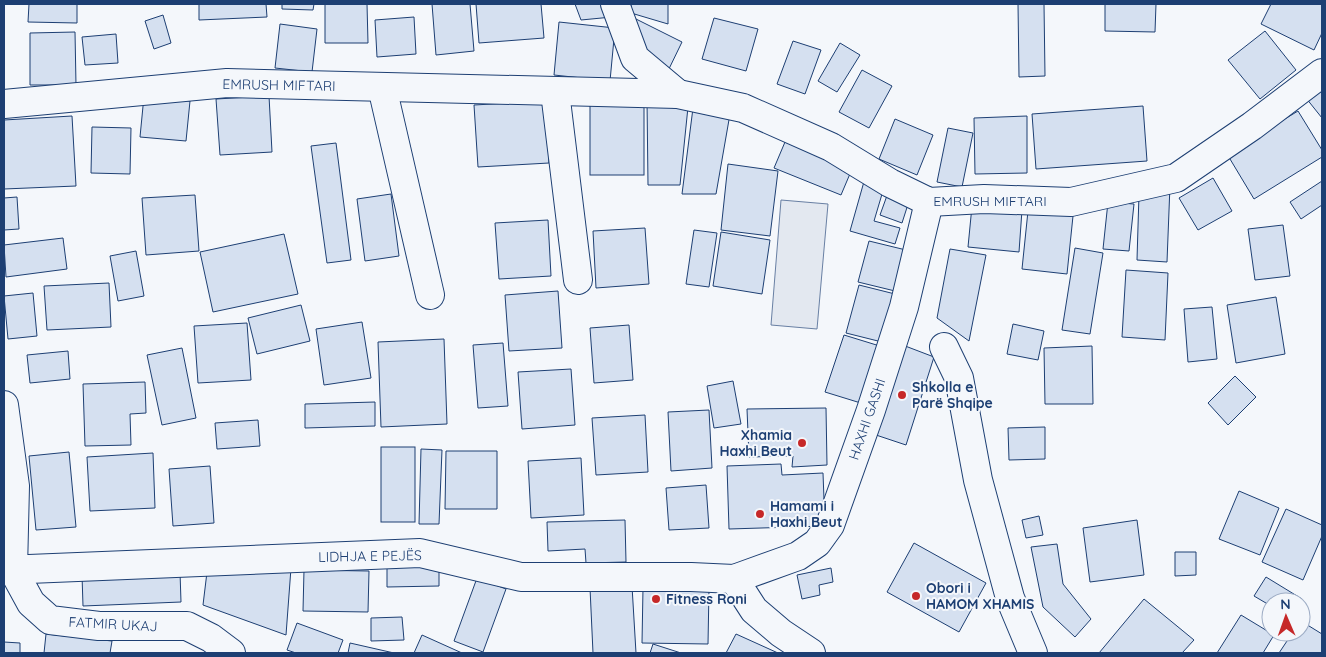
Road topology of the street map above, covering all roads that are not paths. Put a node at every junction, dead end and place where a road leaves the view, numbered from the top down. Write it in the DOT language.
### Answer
graph roads {
  1 [pos="614,4"];
  2 [pos="1322,73"];
  3 [pos="382,86"];
  4 [pos="555,92"];
  5 [pos="678,94"];
  6 [pos="4,104"];
  7 [pos="929,202"];
  8 [pos="578,280"];
  9 [pos="430,295"];
  10 [pos="944,347"];
  11 [pos="4,406"];
  12 [pos="8,570"];
  13 [pos="734,579"];
  14 [pos="231,653"];
  15 [pos="811,653"];
  16 [pos="1033,653"];
  1 -- 5 [label="street"];
  2 -- 7 [label="street, EMRUSH MIFTARI"];
  3 -- 4 [label="street, EMRUSH MIFTARI"];
  3 -- 6 [label="street, EMRUSH MIFTARI"];
  3 -- 9 [label="street"];
  4 -- 5 [label="street, EMRUSH MIFTARI"];
  4 -- 8 [label="street"];
  5 -- 7 [label="street, EMRUSH MIFTARI"];
  7 -- 13 [label="street, HAXHI GASHI"];
  10 -- 16 [label="street"];
  11 -- 12 [label="street"];
  12 -- 13 [label="street, LIDHJA E PEJËS"];
  12 -- 14 [label="street, FATMIR UKAJ"];
  13 -- 15 [label="street"];
}
